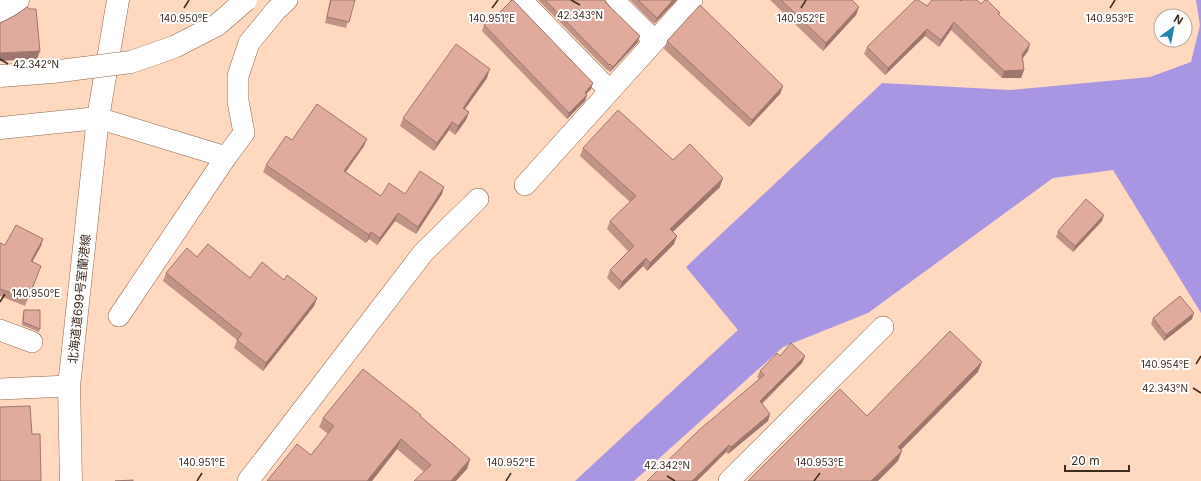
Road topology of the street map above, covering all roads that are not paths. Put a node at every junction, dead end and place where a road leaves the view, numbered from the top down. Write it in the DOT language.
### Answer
graph roads {
  1 [pos="18,0"];
  2 [pos="108,0"];
  3 [pos="118,0"];
  4 [pos="246,0"];
  5 [pos="287,0"];
  6 [pos="521,0"];
  7 [pos="613,0"];
  8 [pos="692,0"];
  9 [pos="0,11"];
  10 [pos="655,41"];
  11 [pos="0,76"];
  12 [pos="610,91"];
  13 [pos="98,118"];
  14 [pos="0,128"];
  15 [pos="226,157"];
  16 [pos="524,184"];
  17 [pos="478,199"];
  18 [pos="119,316"];
  19 [pos="883,327"];
  20 [pos="0,330"];
  21 [pos="32,342"];
  22 [pos="70,386"];
  23 [pos="0,389"];
  24 [pos="71,481"];
  25 [pos="248,481"];
  26 [pos="729,481"];
  1 -- 9 [label="main road"];
  2 -- 13 [label="main road"];
  3 -- 13 [label="main road"];
  4 -- 11 [label="main road, bridge"];
  5 -- 15 [label="street"];
  6 -- 12 [label="street"];
  7 -- 10 [label="street"];
  8 -- 10 [label="street"];
  10 -- 12 [label="street"];
  12 -- 16 [label="street"];
  13 -- 14 [label="main road"];
  13 -- 15 [label="street"];
  13 -- 22 [label="main road, 北海道道699号室蘭港線"];
  15 -- 18 [label="street"];
  17 -- 25 [label="street"];
  19 -- 26 [label="street"];
  20 -- 21 [label="street"];
  22 -- 23 [label="street"];
  22 -- 24 [label="main road, 北海道道699号室蘭港線"];
}
